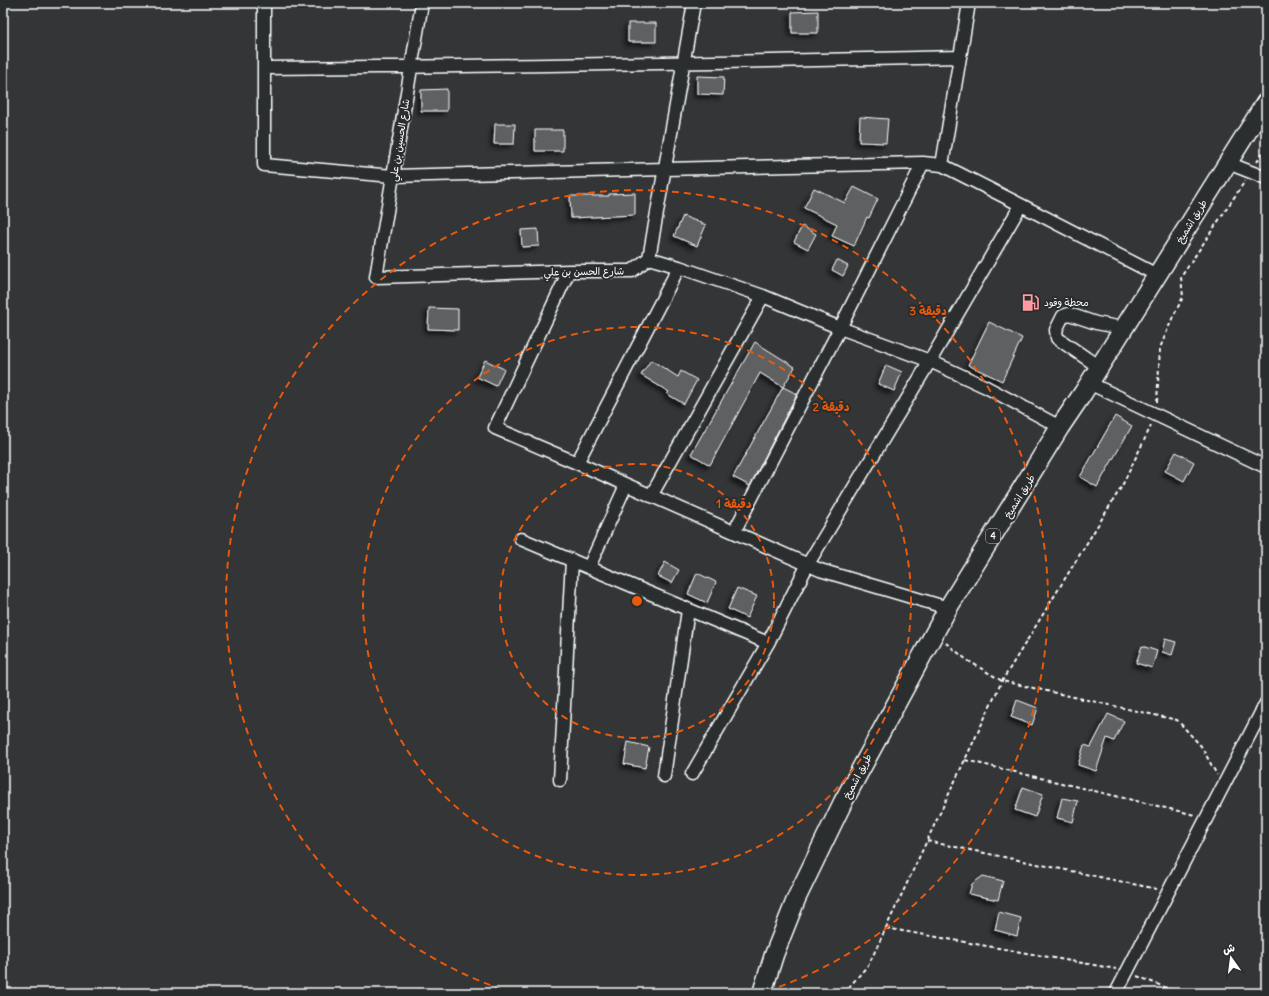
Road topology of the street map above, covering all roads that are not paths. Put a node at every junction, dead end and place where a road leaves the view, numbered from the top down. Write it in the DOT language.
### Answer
graph roads {
  1 [pos="264,3"];
  2 [pos="422,3"];
  3 [pos="694,3"];
  4 [pos="969,3"];
  5 [pos="959,57"];
  6 [pos="683,63"];
  7 [pos="264,68"];
  8 [pos="411,68"];
  9 [pos="1266,102"];
  10 [pos="1228,163"];
  11 [pos="923,164"];
  12 [pos="942,165"];
  13 [pos="665,168"];
  14 [pos="393,176"];
  15 [pos="1266,178"];
  16 [pos="1021,205"];
  17 [pos="649,258"];
  18 [pos="680,267"];
  19 [pos="569,271"];
  20 [pos="1157,275"];
  21 [pos="376,277"];
  22 [pos="763,296"];
  23 [pos="840,328"];
  24 [pos="1123,328"];
  25 [pos="930,361"];
  26 [pos="1099,367"];
  27 [pos="1089,383"];
  28 [pos="1060,427"];
  29 [pos="577,463"];
  30 [pos="1266,467"];
  31 [pos="626,485"];
  32 [pos="651,496"];
  33 [pos="734,532"];
  34 [pos="521,539"];
  35 [pos="572,560"];
  36 [pos="808,564"];
  37 [pos="589,568"];
  38 [pos="948,608"];
  39 [pos="688,610"];
  40 [pos="768,643"];
  41 [pos="1266,703"];
  42 [pos="692,774"];
  43 [pos="664,776"];
  44 [pos="560,780"];
  45 [pos="762,993"];
  46 [pos="1116,993"];
  1 -- 7 [label="street"];
  2 -- 8 [label="street, شارع الحسين بن علي"];
  3 -- 6 [label="street"];
  4 -- 5 [label="street"];
  5 -- 6 [label="street"];
  5 -- 12 [label="street"];
  6 -- 8 [label="street"];
  6 -- 13 [label="street"];
  7 -- 8 [label="street"];
  7 -- 14 [label="street"];
  8 -- 14 [label="street, شارع الحسين بن علي"];
  9 -- 10 [label="highway, طريق اشميخ / 4"];
  10 -- 15 [label="street"];
  10 -- 20 [label="highway, طريق اشميخ / 4"];
  11 -- 12 [label="street"];
  11 -- 13 [label="street"];
  11 -- 23 [label="street"];
  12 -- 16 [label="street"];
  13 -- 14 [label="street"];
  13 -- 17 [label="street"];
  14 -- 21 [label="street, شارع الحسين بن علي"];
  16 -- 20 [label="street"];
  16 -- 25 [label="street"];
  17 -- 18 [label="street"];
  17 -- 19 [label="street, شارع الحسن بن علي"];
  18 -- 22 [label="street"];
  18 -- 29 [label="street"];
  19 -- 21 [label="street, شارع الحسن بن علي"];
  19 -- 29 [label="street"];
  20 -- 24 [label="highway, طريق اشميخ / 4"];
  22 -- 23 [label="street"];
  22 -- 32 [label="street"];
  23 -- 25 [label="street"];
  23 -- 33 [label="street"];
  24 -- 26 [label="highway, طريق اشميخ / 4"];
  24 -- 26 [label="street"];
  25 -- 28 [label="street"];
  25 -- 36 [label="street"];
  26 -- 27 [label="highway, طريق اشميخ / 4"];
  27 -- 28 [label="highway, طريق اشميخ / 4"];
  27 -- 30 [label="street"];
  28 -- 38 [label="highway, طريق اشميخ / 4"];
  29 -- 31 [label="street"];
  31 -- 32 [label="street"];
  31 -- 37 [label="street"];
  32 -- 33 [label="street"];
  33 -- 36 [label="street"];
  34 -- 35 [label="street"];
  35 -- 37 [label="street"];
  35 -- 44 [label="street"];
  36 -- 38 [label="street"];
  36 -- 40 [label="street"];
  37 -- 39 [label="street"];
  38 -- 45 [label="highway, طريق اشميخ / 4"];
  39 -- 40 [label="street"];
  39 -- 43 [label="street"];
  40 -- 42 [label="street"];
  41 -- 46 [label="street"];
}
